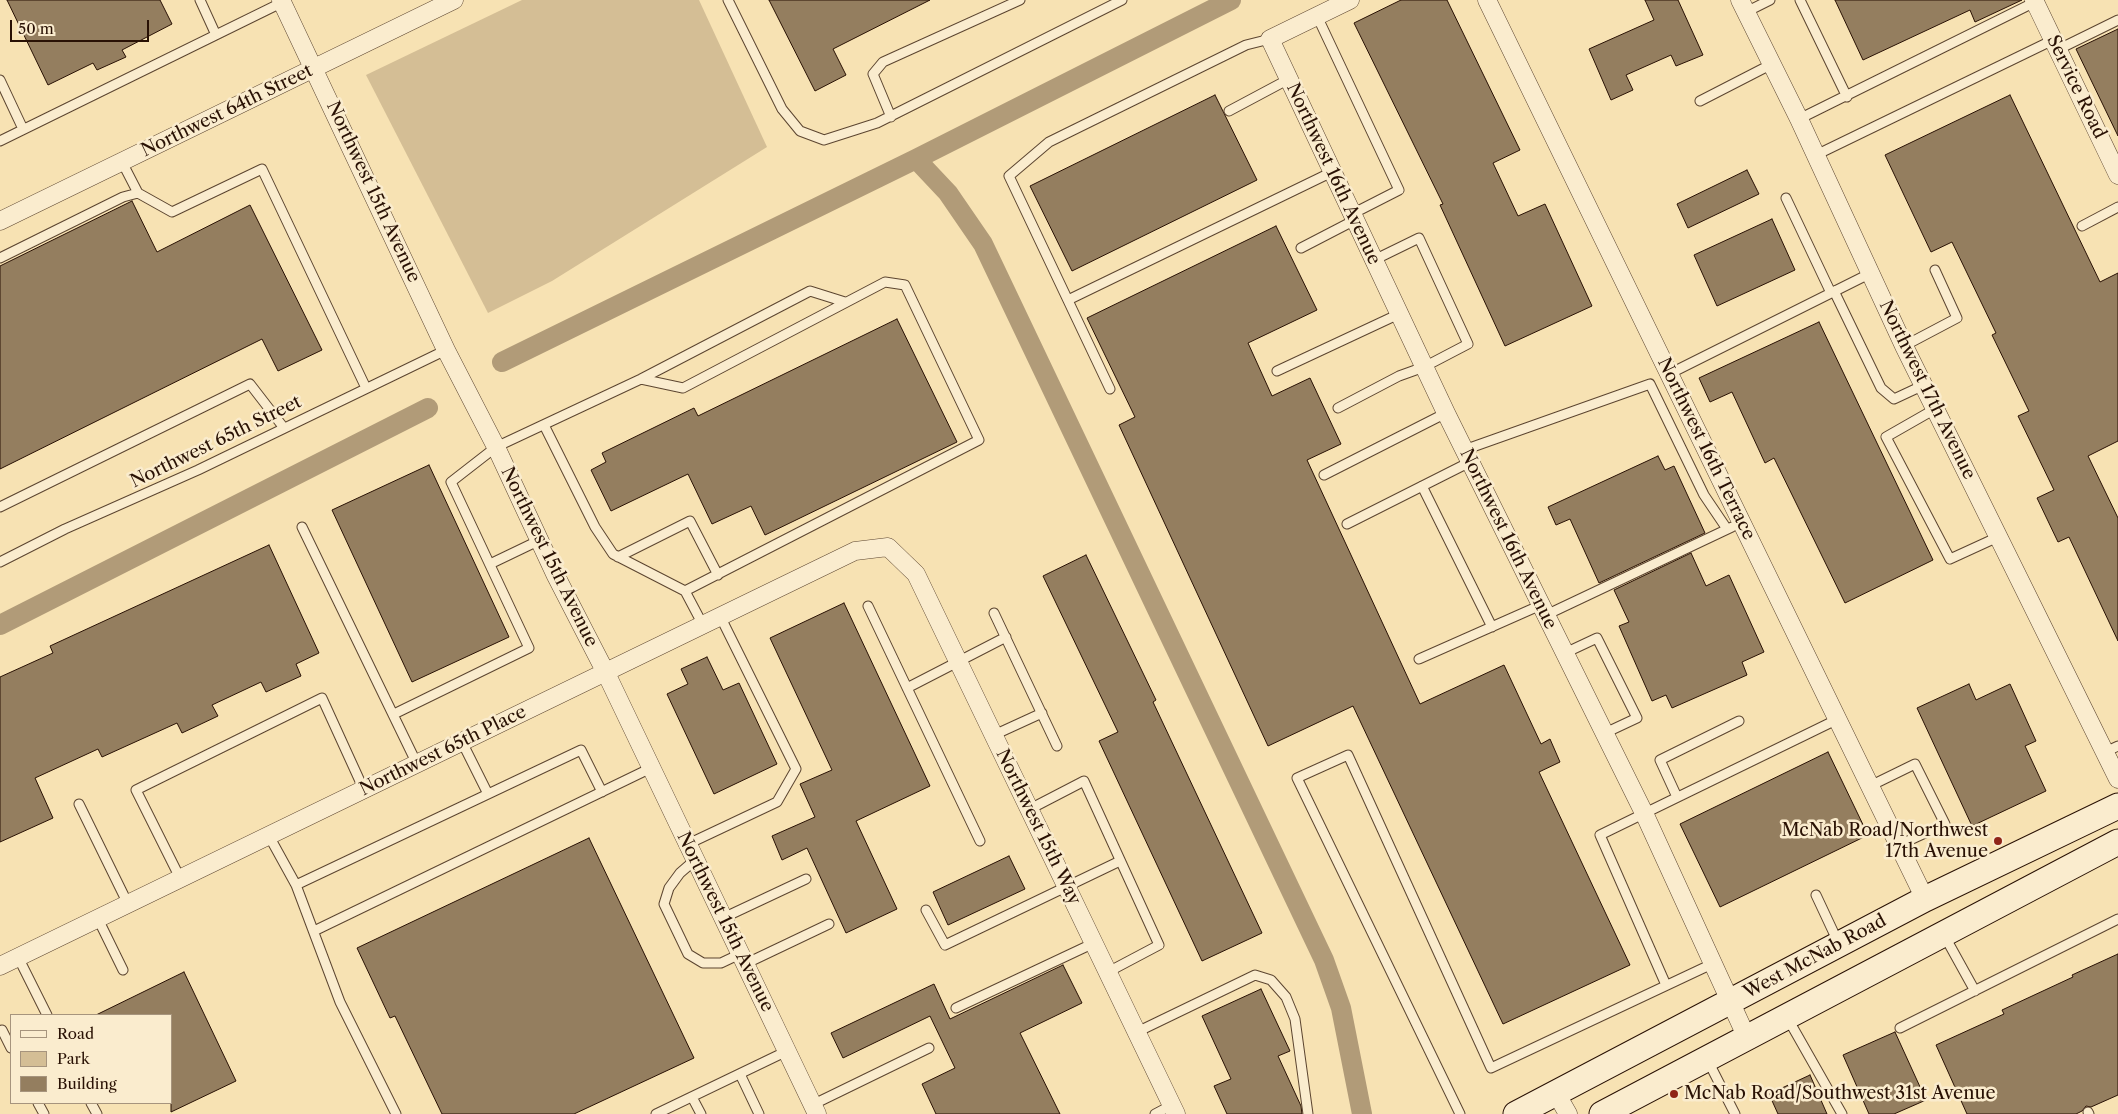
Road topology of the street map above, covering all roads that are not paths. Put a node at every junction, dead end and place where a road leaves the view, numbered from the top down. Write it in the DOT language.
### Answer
graph roads {
  1 [pos="200,0"];
  2 [pos="454,0"];
  3 [pos="728,0"];
  4 [pos="1020,0"];
  5 [pos="1122,0"];
  6 [pos="1350,0"];
  7 [pos="1487,0"];
  8 [pos="1770,0"];
  9 [pos="1800,0"];
  10 [pos="282,1"];
  11 [pos="2034,1"];
  12 [pos="1743,6"];
  13 [pos="1317,16"];
  14 [pos="2118,20"];
  15 [pos="216,35"];
  16 [pos="1270,39"];
  17 [pos="2055,45"];
  18 [pos="1772,64"];
  19 [pos="315,68"];
  20 [pos="1289,79"];
  21 [pos="0,80"];
  22 [pos="1847,97"];
  23 [pos="1700,101"];
  24 [pos="1228,111"];
  25 [pos="891,117"];
  26 [pos="1799,120"];
  27 [pos="24,129"];
  28 [pos="0,141"];
  29 [pos="1816,155"];
  30 [pos="122,162"];
  31 [pos="1332,172"];
  32 [pos="2118,175"];
  33 [pos="138,193"];
  34 [pos="1786,198"];
  35 [pos="2118,207"];
  36 [pos="1354,217"];
  37 [pos="0,221"];
  38 [pos="2082,226"];
  39 [pos="1301,248"];
  40 [pos="0,258"];
  41 [pos="1374,260"];
  42 [pos="1935,270"];
  43 [pos="1871,273"];
  44 [pos="1832,292"];
  45 [pos="1068,300"];
  46 [pos="845,302"];
  47 [pos="1400,314"];
  48 [pos="1904,346"];
  49 [pos="446,350"];
  50 [pos="1424,368"];
  51 [pos="1277,371"];
  52 [pos="1669,374"];
  53 [pos="641,379"];
  54 [pos="1924,385"];
  55 [pos="366,388"];
  56 [pos="1110,389"];
  57 [pos="1338,408"];
  58 [pos="1935,409"];
  59 [pos="1446,413"];
  60 [pos="544,424"];
  61 [pos="284,428"];
  62 [pos="496,448"];
  63 [pos="1467,456"];
  64 [pos="1324,475"];
  65 [pos="1422,486"];
  66 [pos="0,507"];
  67 [pos="1347,524"];
  68 [pos="1734,526"];
  69 [pos="302,527"];
  70 [pos="1998,537"];
  71 [pos="540,540"];
  72 [pos="888,547"];
  73 [pos="618,557"];
  74 [pos="0,562"];
  75 [pos="490,564"];
  76 [pos="718,575"];
  77 [pos="685,592"];
  78 [pos="868,606"];
  79 [pos="1544,610"];
  80 [pos="994,613"];
  81 [pos="720,616"];
  82 [pos="703,625"];
  83 [pos="1492,627"];
  84 [pos="1006,637"];
  85 [pos="1565,653"];
  86 [pos="1419,659"];
  87 [pos="958,661"];
  88 [pos="606,673"];
  89 [pos="907,688"];
  90 [pos="1042,713"];
  91 [pos="394,714"];
  92 [pos="1838,719"];
  93 [pos="1739,721"];
  94 [pos="1605,733"];
  95 [pos="994,736"];
  96 [pos="462,742"];
  97 [pos="1056,746"];
  98 [pos="2111,749"];
  99 [pos="417,764"];
  100 [pos="651,768"];
  101 [pos="2118,779"];
  102 [pos="1870,786"];
  103 [pos="364,790"];
  104 [pos="602,792"];
  105 [pos="488,794"];
  106 [pos="1677,797"];
  107 [pos="79,804"];
  108 [pos="2118,806"];
  109 [pos="1030,809"];
  110 [pos="1644,813"];
  111 [pos="269,836"];
  112 [pos="980,842"];
  113 [pos="2118,842"];
  114 [pos="1899,845"];
  115 [pos="692,852"];
  116 [pos="1120,861"];
  117 [pos="180,878"];
  118 [pos="806,879"];
  119 [pos="296,885"];
  120 [pos="1067,887"];
  121 [pos="1816,896"];
  122 [pos="1925,899"];
  123 [pos="128,904"];
  124 [pos="926,910"];
  125 [pos="723,918"];
  126 [pos="98,919"];
  127 [pos="2118,919"];
  128 [pos="829,924"];
  129 [pos="314,931"];
  130 [pos="1944,934"];
  131 [pos="1094,943"];
  132 [pos="1839,944"];
  133 [pos="18,957"];
  134 [pos="742,959"];
  135 [pos="1712,964"];
  136 [pos="0,966"];
  137 [pos="123,970"];
  138 [pos="1108,972"];
  139 [pos="1666,985"];
  140 [pos="1975,990"];
  141 [pos="1730,1002"];
  142 [pos="956,1008"];
  143 [pos="46,1014"];
  144 [pos="1787,1016"];
  145 [pos="1900,1028"];
  146 [pos="0,1031"];
  147 [pos="1137,1032"];
  148 [pos="1747,1038"];
  149 [pos="10,1046"];
  150 [pos="929,1048"];
  151 [pos="787,1051"];
  152 [pos="1707,1059"];
  153 [pos="740,1074"];
  154 [pos="692,1096"];
  155 [pos="1562,1103"];
  156 [pos="815,1109"];
  157 [pos="1174,1110"];
  158 [pos="396,1114"];
  159 [pos="656,1114"];
  160 [pos="701,1114"];
  161 [pos="759,1114"];
  162 [pos="1155,1114"];
  163 [pos="1308,1114"];
  164 [pos="1460,1114"];
  165 [pos="1516,1114"];
  166 [pos="1602,1114"];
  167 [pos="1735,1114"];
  168 [pos="1842,1114"];
  1 -- 15 [label="lane"];
  2 -- 19 [label="street, Northwest 64th Street"];
  3 -- 25 [label="lane"];
  4 -- 25 [label="lane"];
  5 -- 25 [label="lane"];
  6 -- 13 [label="street"];
  7 -- 52 [label="street, Northwest 16th Terrace"];
  8 -- 12 [label="lane"];
  9 -- 22 [label="lane"];
  10 -- 15 [label="lane"];
  10 -- 19 [label="street, Northwest 15th Avenue"];
  11 -- 17 [label="street, Service Road"];
  11 -- 22 [label="lane"];
  12 -- 18 [label="street, Northwest 17th Avenue"];
  13 -- 16 [label="street"];
  13 -- 36 [label="lane"];
  14 -- 17 [label="lane"];
  15 -- 27 [label="lane"];
  16 -- 20 [label="street, Northwest 16th Avenue"];
  16 -- 45 [label="lane"];
  17 -- 29 [label="lane"];
  17 -- 32 [label="street, Service Road"];
  18 -- 23 [label="lane"];
  18 -- 26 [label="street, Northwest 17th Avenue"];
  19 -- 30 [label="street, Northwest 64th Street"];
  19 -- 49 [label="street, Northwest 15th Avenue"];
  20 -- 24 [label="lane"];
  20 -- 31 [label="street, Northwest 16th Avenue"];
  21 -- 27 [label="lane"];
  22 -- 26 [label="lane"];
  26 -- 29 [label="street, Northwest 17th Avenue"];
  27 -- 28 [label="lane"];
  29 -- 43 [label="street, Northwest 17th Avenue"];
  30 -- 33 [label="lane"];
  30 -- 37 [label="street, Northwest 64th Street"];
  31 -- 36 [label="street, Northwest 16th Avenue"];
  31 -- 45 [label="lane"];
  33 -- 40 [label="lane"];
  33 -- 55 [label="lane"];
  34 -- 44 [label="lane"];
  35 -- 38 [label="lane"];
  36 -- 39 [label="lane"];
  36 -- 41 [label="street, Northwest 16th Avenue"];
  41 -- 47 [label="street, Northwest 16th Avenue"];
  41 -- 50 [label="lane"];
  42 -- 48 [label="lane"];
  43 -- 44 [label="lane"];
  43 -- 48 [label="street, Northwest 17th Avenue"];
  44 -- 52 [label="lane"];
  44 -- 54 [label="lane"];
  45 -- 56 [label="lane"];
  46 -- 53 [label="lane"];
  46 -- 53 [label="lane"];
  46 -- 76 [label="lane"];
  47 -- 50 [label="street, Northwest 16th Avenue"];
  47 -- 51 [label="lane"];
  48 -- 54 [label="street, Northwest 17th Avenue"];
  49 -- 55 [label="lane, Northwest 65th Street"];
  49 -- 62 [label="street, Northwest 15th Avenue"];
  50 -- 57 [label="lane"];
  50 -- 59 [label="street, Northwest 16th Avenue"];
  52 -- 68 [label="street, Northwest 16th Terrace"];
  53 -- 60 [label="lane"];
  54 -- 58 [label="street, Northwest 17th Avenue"];
  55 -- 61 [label="lane, Northwest 65th Street"];
  58 -- 70 [label="street, Northwest 17th Avenue"];
  58 -- 70 [label="lane"];
  59 -- 63 [label="street, Northwest 16th Avenue"];
  59 -- 64 [label="lane"];
  60 -- 62 [label="lane"];
  60 -- 73 [label="lane"];
  61 -- 66 [label="lane"];
  61 -- 74 [label="lane, Northwest 65th Street"];
  62 -- 71 [label="street, Northwest 15th Avenue"];
  62 -- 75 [label="lane"];
  63 -- 65 [label="lane"];
  63 -- 68 [label="lane"];
  63 -- 79 [label="street, Northwest 16th Avenue"];
  65 -- 67 [label="lane"];
  65 -- 83 [label="lane"];
  68 -- 79 [label="lane"];
  68 -- 92 [label="street, Northwest 16th Terrace"];
  69 -- 91 [label="lane"];
  70 -- 98 [label="street, Northwest 17th Avenue"];
  71 -- 75 [label="lane"];
  71 -- 88 [label="street, Northwest 15th Avenue"];
  72 -- 81 [label="street, Northwest 65th Place"];
  72 -- 87 [label="street, Northwest 15th Way"];
  73 -- 76 [label="lane"];
  73 -- 77 [label="lane"];
  75 -- 91 [label="lane"];
  76 -- 77 [label="lane"];
  77 -- 82 [label="lane"];
  78 -- 89 [label="lane"];
  79 -- 83 [label="lane"];
  79 -- 85 [label="street, Northwest 16th Avenue"];
  80 -- 84 [label="lane"];
  81 -- 82 [label="street, Northwest 65th Place"];
  81 -- 115 [label="lane"];
  82 -- 88 [label="street, Northwest 65th Place"];
  83 -- 86 [label="lane"];
  84 -- 87 [label="lane"];
  84 -- 90 [label="lane"];
  85 -- 94 [label="street, Northwest 16th Avenue"];
  85 -- 94 [label="lane"];
  87 -- 89 [label="lane"];
  87 -- 95 [label="street, Northwest 15th Way"];
  88 -- 96 [label="street, Northwest 65th Place"];
  88 -- 100 [label="street, Northwest 15th Avenue"];
  89 -- 112 [label="lane"];
  90 -- 95 [label="lane"];
  90 -- 97 [label="lane"];
  91 -- 99 [label="lane"];
  92 -- 102 [label="street, Northwest 16th Terrace"];
  92 -- 106 [label="lane"];
  93 -- 106 [label="lane"];
  94 -- 110 [label="street, Northwest 16th Avenue"];
  95 -- 109 [label="street, Northwest 15th Way"];
  96 -- 99 [label="street, Northwest 65th Place"];
  96 -- 105 [label="lane"];
  98 -- 101 [label="street, Northwest 17th Avenue"];
  99 -- 103 [label="street, Northwest 65th Place"];
  100 -- 104 [label="lane"];
  100 -- 115 [label="street, Northwest 15th Avenue"];
  102 -- 114 [label="street, Northwest 16th Terrace"];
  102 -- 114 [label="lane"];
  103 -- 111 [label="street, Northwest 65th Place"];
  103 -- 117 [label="lane"];
  104 -- 105 [label="lane"];
  104 -- 129 [label="lane"];
  105 -- 119 [label="lane"];
  106 -- 110 [label="lane"];
  107 -- 123 [label="lane"];
  108 -- 122 [label="main road, West McNab Road"];
  109 -- 116 [label="lane"];
  109 -- 120 [label="street, Northwest 15th Way"];
  110 -- 135 [label="street, Northwest 16th Avenue"];
  110 -- 139 [label="lane"];
  111 -- 117 [label="street, Northwest 65th Place"];
  111 -- 119 [label="lane"];
  113 -- 130 [label="main road"];
  114 -- 122 [label="street, Northwest 16th Terrace"];
  115 -- 125 [label="street, Northwest 15th Avenue"];
  115 -- 134 [label="lane"];
  116 -- 120 [label="lane"];
  116 -- 138 [label="lane"];
  117 -- 123 [label="street, Northwest 65th Place"];
  118 -- 125 [label="lane"];
  119 -- 129 [label="lane"];
  120 -- 124 [label="lane"];
  120 -- 131 [label="street, Northwest 15th Way"];
  121 -- 132 [label="lane"];
  122 -- 132 [label="main road, West McNab Road"];
  123 -- 126 [label="street, Northwest 65th Place"];
  125 -- 134 [label="street, Northwest 15th Avenue"];
  126 -- 133 [label="street, Northwest 65th Place"];
  126 -- 137 [label="lane"];
  127 -- 140 [label="lane"];
  128 -- 134 [label="lane"];
  129 -- 158 [label="lane"];
  130 -- 140 [label="lane"];
  130 -- 144 [label="main road"];
  131 -- 138 [label="street, Northwest 15th Way"];
  131 -- 142 [label="lane"];
  132 -- 141 [label="main road, West McNab Road"];
  133 -- 136 [label="street, Northwest 65th Place"];
  133 -- 143 [label="lane"];
  134 -- 151 [label="street, Northwest 15th Avenue"];
  135 -- 139 [label="lane"];
  135 -- 141 [label="street, Northwest 16th Avenue"];
  138 -- 147 [label="street, Northwest 15th Way"];
  139 -- 164 [label="lane"];
  140 -- 145 [label="lane"];
  141 -- 148 [label="street, Northwest 16th Avenue"];
  141 -- 155 [label="main road, West McNab Road"];
  144 -- 148 [label="main road"];
  144 -- 168 [label="lane"];
  146 -- 149 [label="lane"];
  147 -- 157 [label="street, Northwest 15th Way"];
  147 -- 163 [label="lane"];
  148 -- 152 [label="main road"];
  150 -- 156 [label="lane"];
  151 -- 153 [label="lane"];
  151 -- 156 [label="street, Northwest 15th Avenue"];
  152 -- 166 [label="main road"];
  152 -- 167 [label="lane"];
  153 -- 154 [label="lane"];
  153 -- 161 [label="lane"];
  154 -- 159 [label="lane"];
  154 -- 160 [label="lane"];
  155 -- 165 [label="main road, West McNab Road"];
  157 -- 162 [label="lane"];
}
